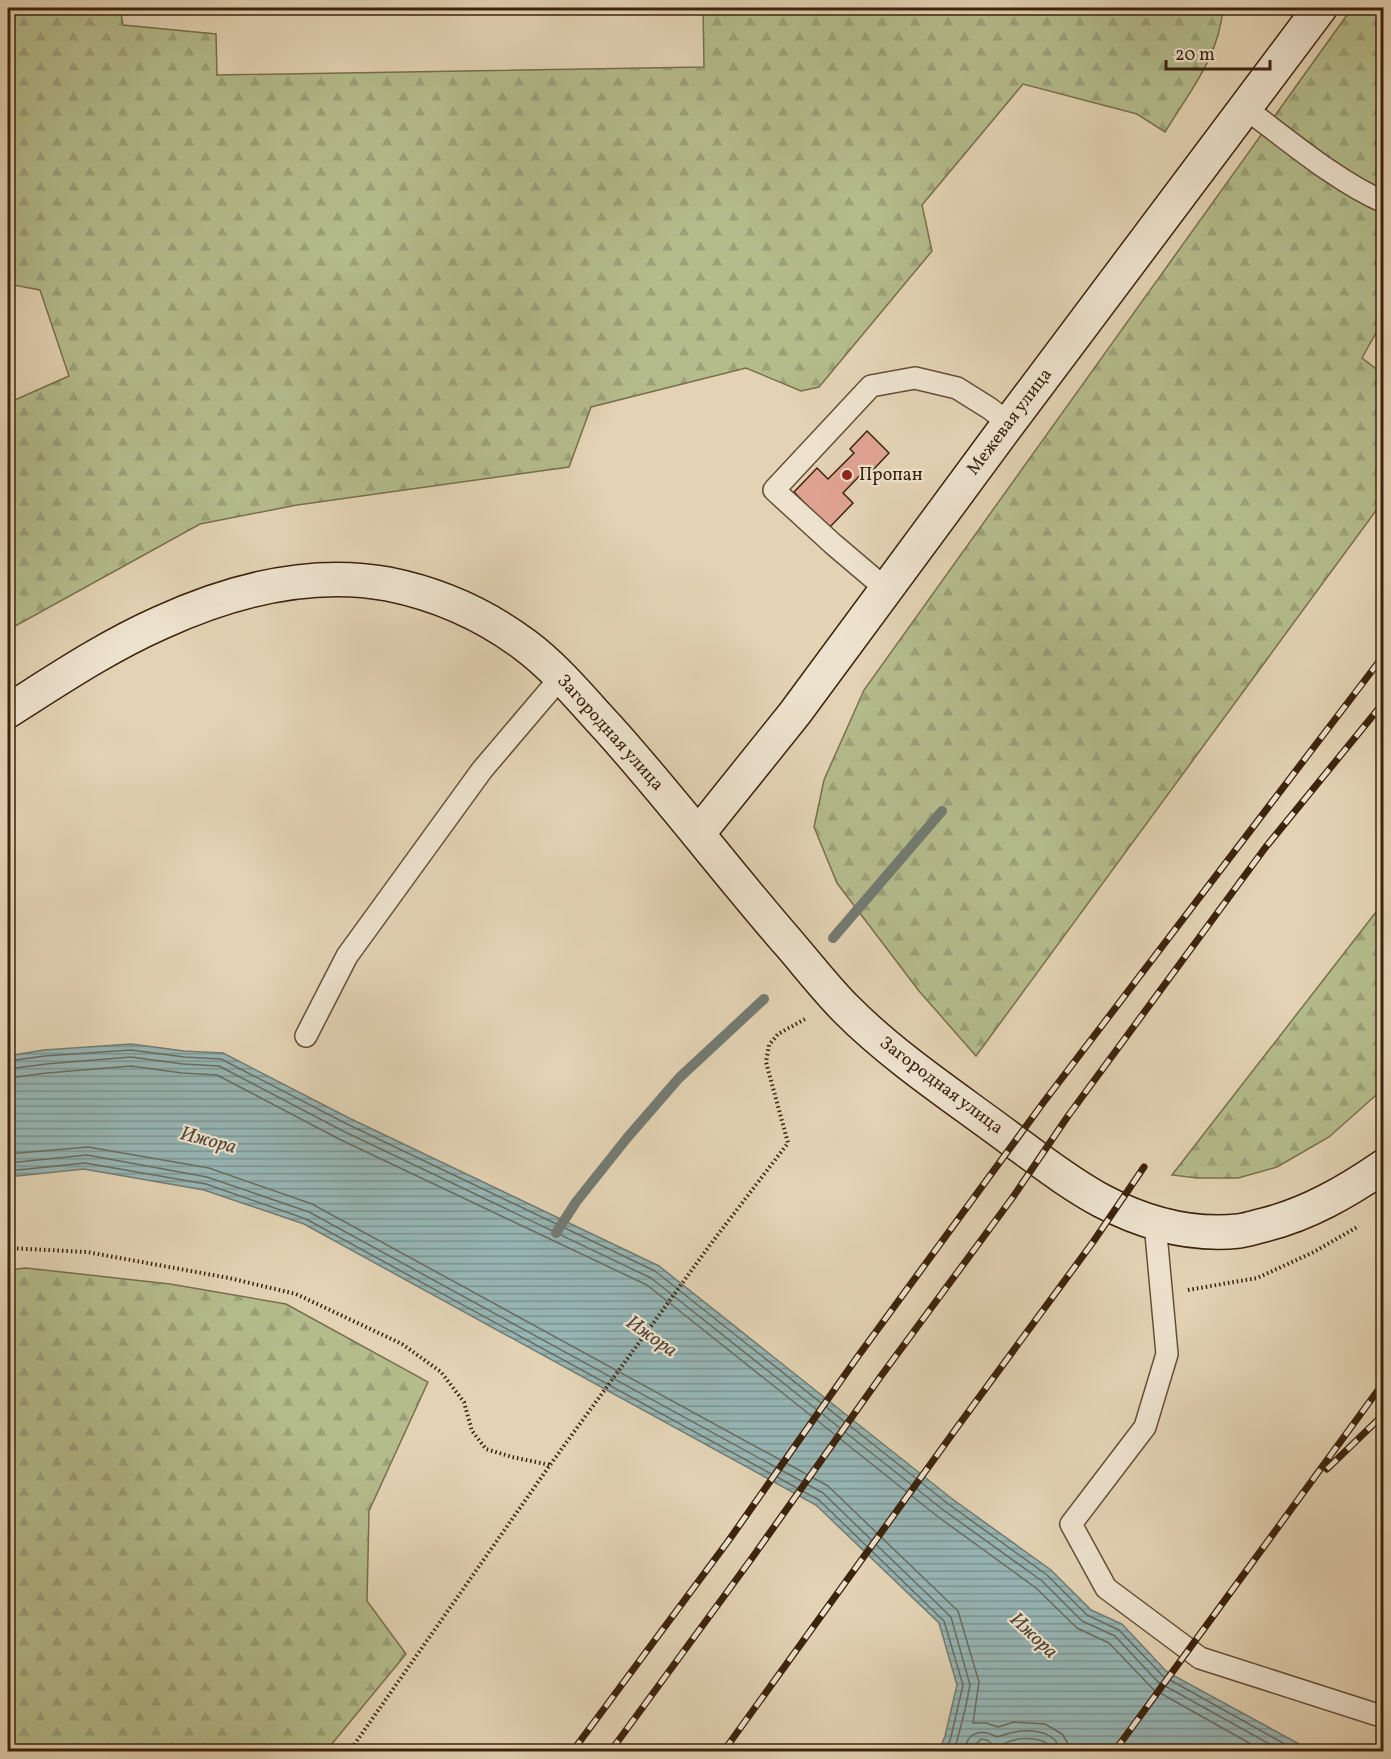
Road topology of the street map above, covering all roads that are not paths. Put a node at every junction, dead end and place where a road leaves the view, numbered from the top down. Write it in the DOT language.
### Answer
graph roads {
  1 [pos="1320,8"];
  2 [pos="1245,108"];
  3 [pos="1383,202"];
  4 [pos="1009,423"];
  5 [pos="886,589"];
  6 [pos="561,677"];
  7 [pos="8,711"];
  8 [pos="698,834"];
  9 [pos="306,1036"];
  10 [pos="1383,1167"];
  11 [pos="1155,1223"];
  12 [pos="1383,1717"];
  1 -- 2 [label="main road, Межевая улица"];
  2 -- 3 [label="lane"];
  2 -- 4 [label="main road, Межевая улица"];
  4 -- 5 [label="main road, Межевая улица"];
  4 -- 5 [label="lane"];
  5 -- 8 [label="main road, Межевая улица"];
  6 -- 7 [label="main road, Загородная улица"];
  6 -- 8 [label="main road, Загородная улица"];
  6 -- 9 [label="lane"];
  8 -- 11 [label="main road, Загородная улица"];
  10 -- 11 [label="main road, Загородная улица"];
  11 -- 12 [label="lane"];
}
